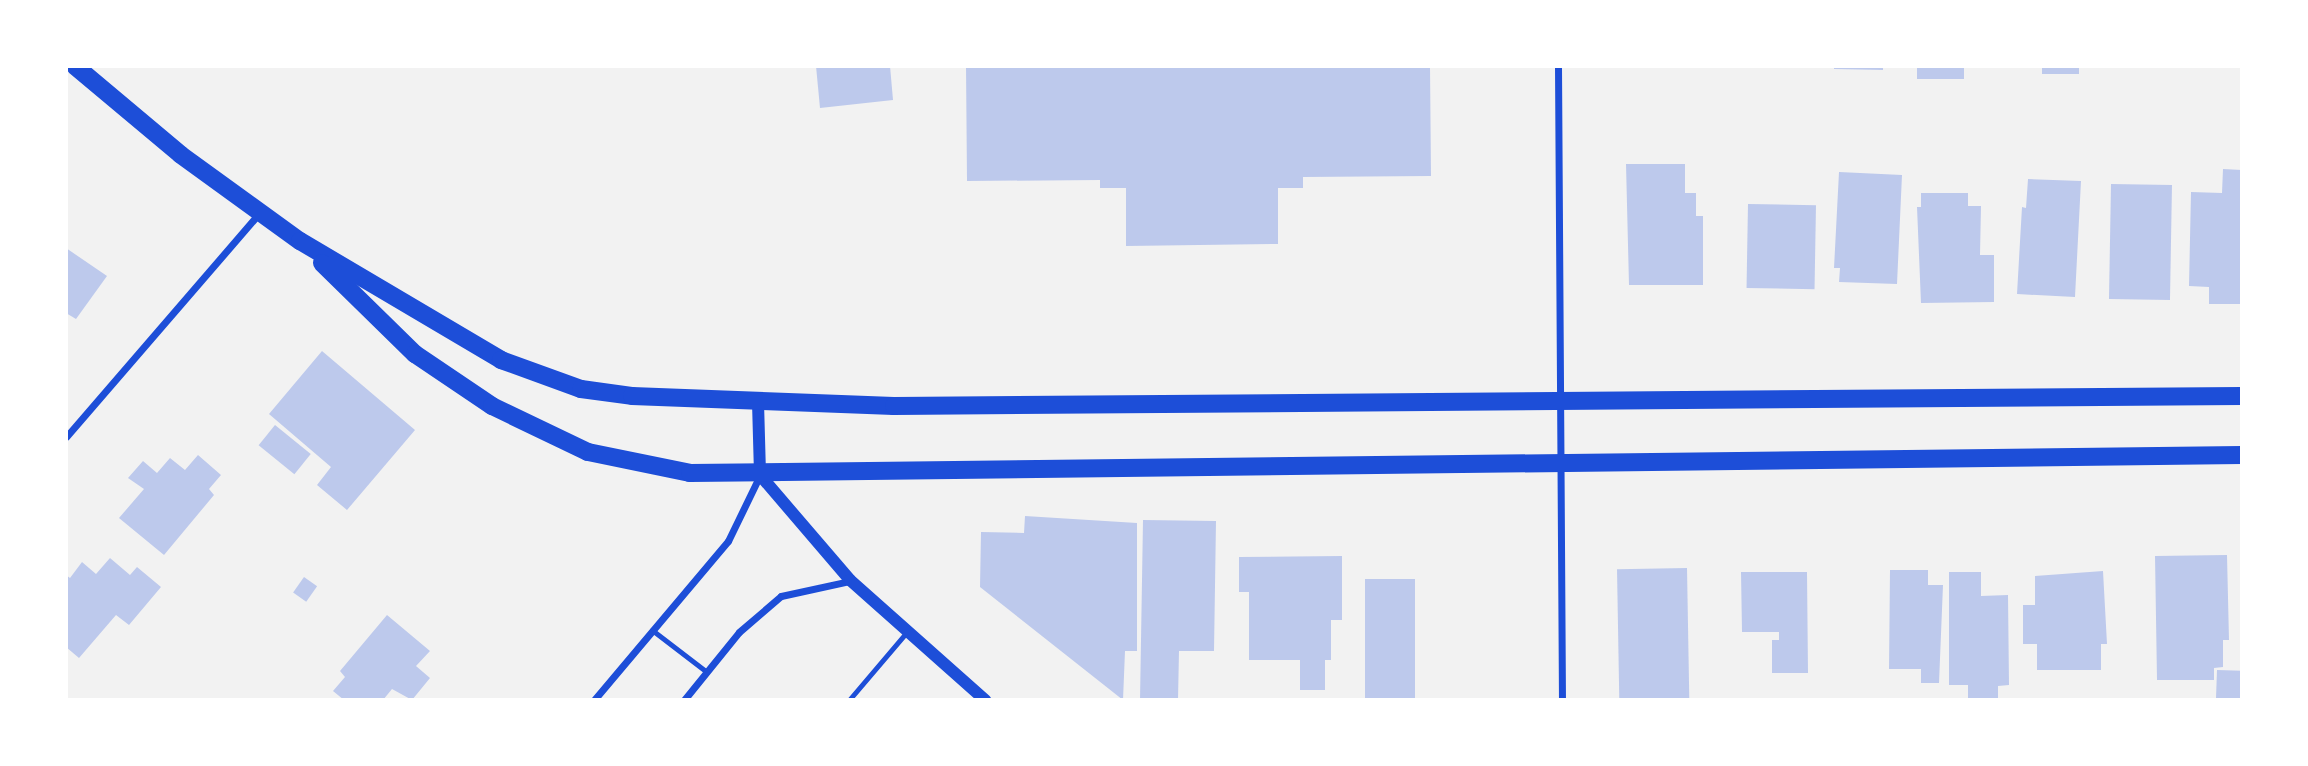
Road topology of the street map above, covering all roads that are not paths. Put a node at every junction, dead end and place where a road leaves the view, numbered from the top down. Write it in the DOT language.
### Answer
graph roads {
  1 [pos="75,66"];
  2 [pos="1558,66"];
  3 [pos="260,211"];
  4 [pos="300,241"];
  5 [pos="2242,396"];
  6 [pos="1563,400"];
  7 [pos="758,402"];
  8 [pos="66,437"];
  9 [pos="2242,455"];
  10 [pos="1563,461"];
  11 [pos="760,475"];
  12 [pos="850,580"];
  13 [pos="652,630"];
  14 [pos="908,631"];
  15 [pos="707,671"];
  16 [pos="594,699"];
  17 [pos="684,699"];
  18 [pos="849,699"];
  19 [pos="985,699"];
  20 [pos="1562,699"];
  1 -- 3 [label="main road"];
  2 -- 6 [label="street"];
  3 -- 4 [label="main road"];
  3 -- 8 [label="street"];
  4 -- 7 [label="main road"];
  4 -- 11 [label="main road"];
  5 -- 6 [label="main road"];
  6 -- 7 [label="main road"];
  6 -- 10 [label="street"];
  7 -- 11 [label="street"];
  9 -- 10 [label="main road"];
  10 -- 11 [label="main road"];
  10 -- 20 [label="street"];
  11 -- 12 [label="street"];
  11 -- 13 [label="street"];
  12 -- 14 [label="street"];
  12 -- 15 [label="street"];
  13 -- 15 [label="lane"];
  13 -- 16 [label="street"];
  14 -- 18 [label="lane"];
  14 -- 19 [label="street"];
  15 -- 17 [label="street"];
}
